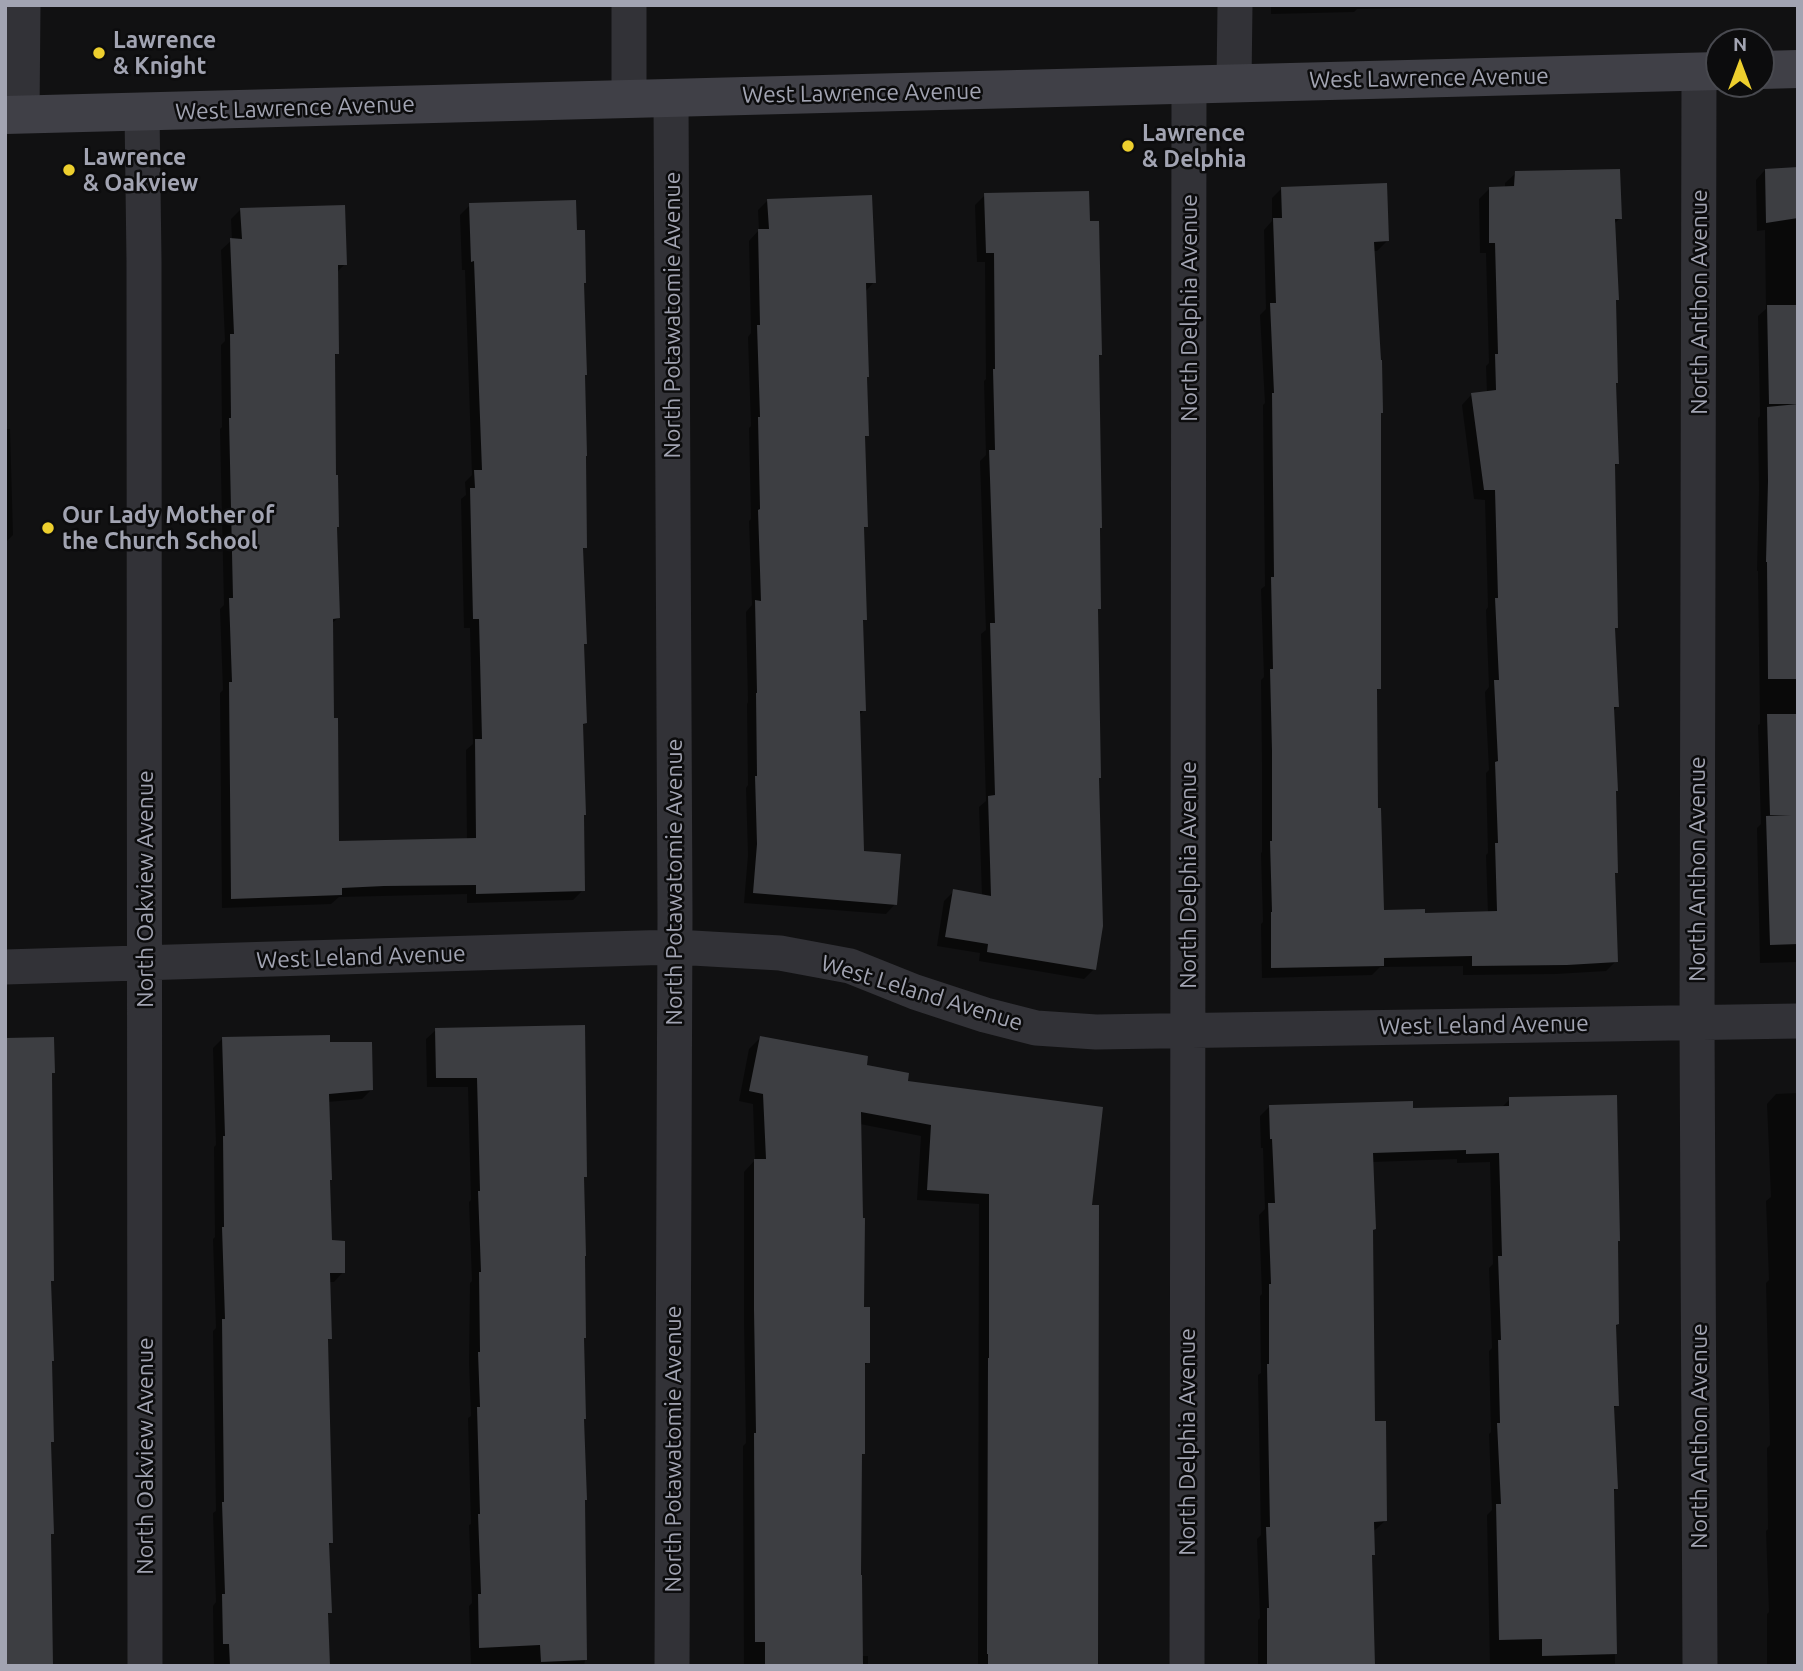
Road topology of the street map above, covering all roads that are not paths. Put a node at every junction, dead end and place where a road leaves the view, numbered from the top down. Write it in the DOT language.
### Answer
graph roads {
  1 [pos="23,5"];
  2 [pos="629,5"];
  3 [pos="1235,5"];
  4 [pos="1798,69"];
  5 [pos="1775,70"];
  6 [pos="1705,71"];
  7 [pos="1234,83"];
  8 [pos="1189,85"];
  9 [pos="671,98"];
  10 [pos="1709,98"];
  11 [pos="629,100"];
  12 [pos="142,112"];
  13 [pos="14,115"];
  14 [pos="675,947"];
  15 [pos="145,963"];
  16 [pos="5,967"];
  17 [pos="1798,1021"];
  18 [pos="1697,1023"];
  19 [pos="1188,1030"];
  20 [pos="145,1666"];
  21 [pos="671,1666"];
  22 [pos="1186,1666"];
  23 [pos="1700,1666"];
  1 -- 13 [label="street"];
  2 -- 11 [label="street"];
  3 -- 7 [label="street"];
  4 -- 5 [label="main road"];
  6 -- 7 [label="main road, West Lawrence Avenue"];
  7 -- 8 [label="main road, West Lawrence Avenue"];
  8 -- 9 [label="main road, West Lawrence Avenue"];
  8 -- 19 [label="street, North Delphia Avenue"];
  9 -- 11 [label="main road, West Lawrence Avenue"];
  9 -- 14 [label="street, North Potawatomie Avenue"];
  10 -- 18 [label="street, North Anthon Avenue"];
  11 -- 12 [label="main road, West Lawrence Avenue"];
  12 -- 13 [label="main road, West Lawrence Avenue"];
  12 -- 15 [label="street, North Oakview Avenue"];
  14 -- 15 [label="street, West Leland Avenue"];
  14 -- 19 [label="street, West Leland Avenue"];
  14 -- 21 [label="street, North Potawatomie Avenue"];
  15 -- 16 [label="street, West Leland Avenue"];
  15 -- 20 [label="street, North Oakview Avenue"];
  17 -- 18 [label="street, West Leland Avenue"];
  18 -- 19 [label="street, West Leland Avenue"];
  18 -- 23 [label="street, North Anthon Avenue"];
  19 -- 22 [label="street, North Delphia Avenue"];
}
